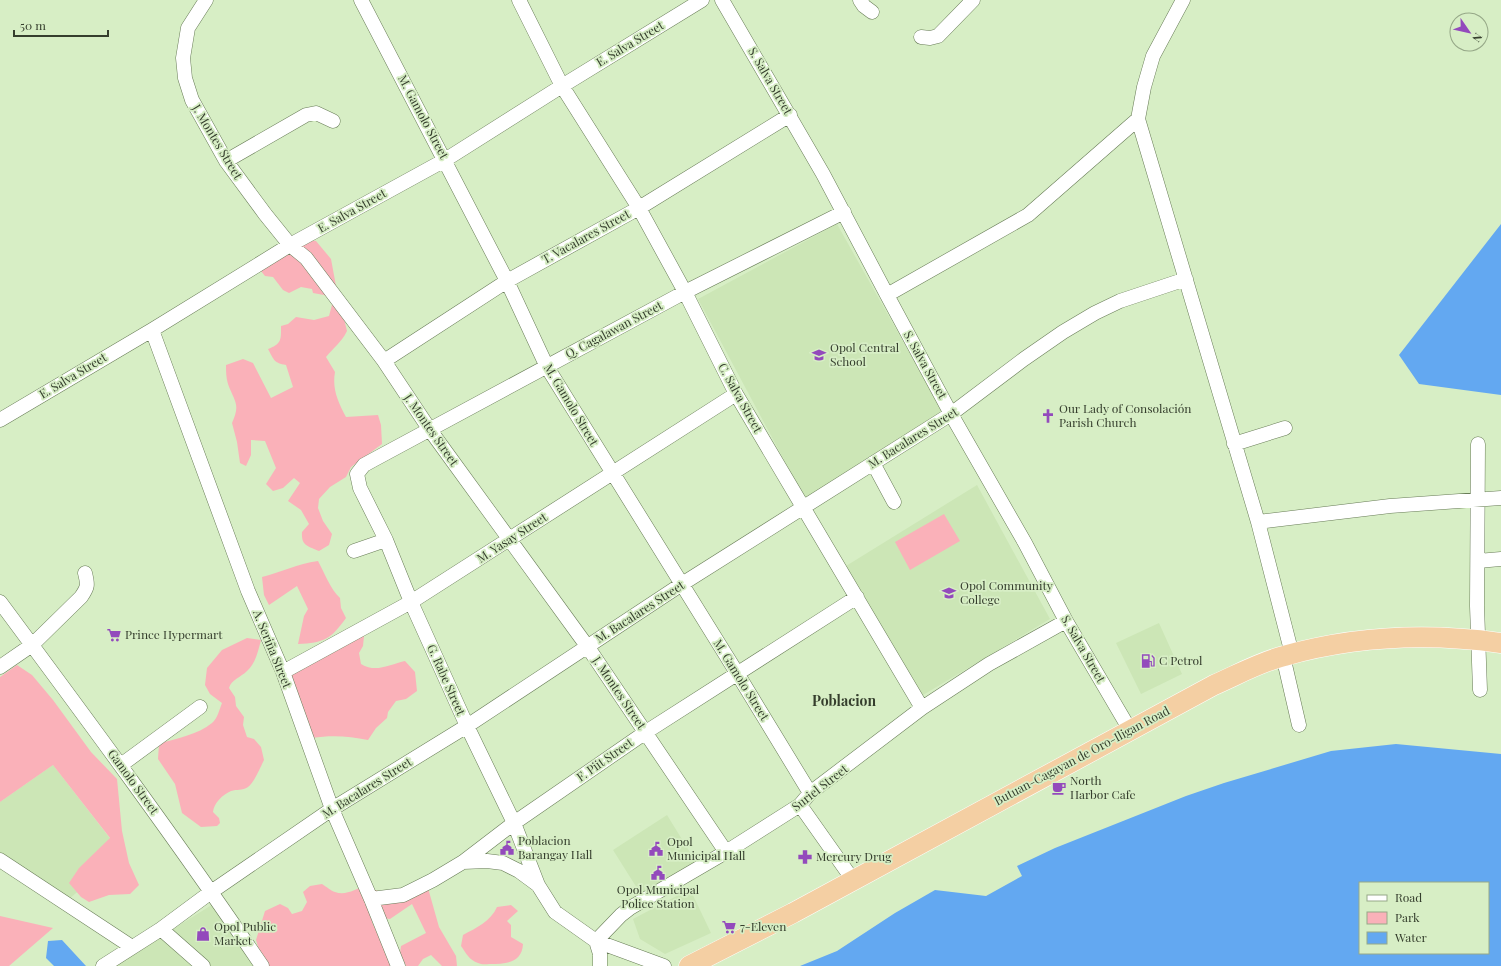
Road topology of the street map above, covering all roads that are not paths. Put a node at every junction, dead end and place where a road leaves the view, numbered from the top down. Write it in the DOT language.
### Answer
graph roads {
  1 [pos="206,0"];
  2 [pos="361,0"];
  3 [pos="519,0"];
  4 [pos="702,0"];
  5 [pos="722,0"];
  6 [pos="860,0"];
  7 [pos="973,0"];
  8 [pos="1183,0"];
  9 [pos="872,12"];
  10 [pos="921,37"];
  11 [pos="562,86"];
  12 [pos="790,115"];
  13 [pos="1138,118"];
  14 [pos="333,121"];
  15 [pos="445,160"];
  16 [pos="226,161"];
  17 [pos="639,208"];
  18 [pos="844,212"];
  19 [pos="290,245"];
  20 [pos="1186,279"];
  21 [pos="507,281"];
  22 [pos="685,292"];
  23 [pos="887,296"];
  24 [pos="152,330"];
  25 [pos="384,361"];
  26 [pos="547,367"];
  27 [pos="736,394"];
  28 [pos="952,414"];
  29 [pos="0,420"];
  30 [pos="1285,428"];
  31 [pos="430,430"];
  32 [pos="1234,444"];
  33 [pos="1478,444"];
  34 [pos="873,463"];
  35 [pos="613,472"];
  36 [pos="357,474"];
  37 [pos="1501,498"];
  38 [pos="1478,499"];
  39 [pos="894,502"];
  40 [pos="804,506"];
  41 [pos="1258,522"];
  42 [pos="386,540"];
  43 [pos="509,540"];
  44 [pos="354,551"];
  45 [pos="1501,559"];
  46 [pos="1478,561"];
  47 [pos="85,573"];
  48 [pos="682,584"];
  49 [pos="857,597"];
  50 [pos="0,602"];
  51 [pos="412,602"];
  52 [pos="1066,621"];
  53 [pos="1478,640"];
  54 [pos="1501,643"];
  55 [pos="32,645"];
  56 [pos="587,646"];
  57 [pos="1288,655"];
  58 [pos="0,667"];
  59 [pos="283,672"];
  60 [pos="737,673"];
  61 [pos="1480,690"];
  62 [pos="200,707"];
  63 [pos="922,708"];
  64 [pos="1299,725"];
  65 [pos="467,726"];
  66 [pos="1130,730"];
  67 [pos="646,732"];
  68 [pos="121,765"];
  69 [pos="810,793"];
  70 [pos="800,805"];
  71 [pos="332,809"];
  72 [pos="514,823"];
  73 [pos="726,852"];
  74 [pos="0,860"];
  75 [pos="463,862"];
  76 [pos="852,880"];
  77 [pos="538,885"];
  78 [pos="212,892"];
  79 [pos="371,899"];
  80 [pos="161,929"];
  81 [pos="596,941"];
  82 [pos="132,947"];
  83 [pos="694,965"];
  84 [pos="103,966"];
  85 [pos="203,966"];
  86 [pos="262,966"];
  87 [pos="398,966"];
  88 [pos="600,966"];
  89 [pos="664,966"];
  1 -- 16 [label="street, J. Montes Street"];
  2 -- 15 [label="street, M. Gamolo Street"];
  3 -- 11 [label="street, C. Salva Street"];
  4 -- 11 [label="street, E. Salva Street"];
  5 -- 12 [label="street, S. Salva Street"];
  6 -- 9 [label="street"];
  7 -- 10 [label="street"];
  8 -- 13 [label="street"];
  11 -- 15 [label="street, E. Salva Street"];
  11 -- 17 [label="street, C. Salva Street"];
  12 -- 17 [label="street, T. Vacalares Street"];
  12 -- 18 [label="street, S. Salva Street"];
  13 -- 20 [label="street"];
  13 -- 23 [label="street"];
  14 -- 16 [label="street"];
  15 -- 19 [label="street, E. Salva Street"];
  15 -- 21 [label="street, M. Gamolo Street"];
  16 -- 19 [label="street, J. Montes Street"];
  17 -- 21 [label="street, T. Vacalares Street"];
  17 -- 22 [label="street, C. Salva Street"];
  18 -- 22 [label="street, Q. Cagalawan Street"];
  18 -- 23 [label="street, S. Salva Street"];
  19 -- 24 [label="street, E. Salva Street"];
  19 -- 25 [label="street, J. Montes Street"];
  20 -- 28 [label="street, M. Bacalares Street"];
  20 -- 32 [label="street"];
  21 -- 25 [label="street, T. Vacalares Street"];
  21 -- 26 [label="street, M. Gamolo Street"];
  22 -- 26 [label="street, Q. Cagalawan Street"];
  22 -- 27 [label="street, C. Salva Street"];
  23 -- 28 [label="street, S. Salva Street"];
  24 -- 29 [label="street, E. Salva Street"];
  24 -- 59 [label="street, A. Seriña Street"];
  25 -- 31 [label="street, J. Montes Street"];
  26 -- 31 [label="street, Q. Cagalawan Street"];
  26 -- 35 [label="street, M. Gamolo Street"];
  27 -- 35 [label="street, M. Yasay Street"];
  27 -- 40 [label="street, C. Salva Street"];
  28 -- 34 [label="street, M. Bacalares Street"];
  28 -- 52 [label="street, S. Salva Street"];
  30 -- 32 [label="street"];
  31 -- 36 [label="street, Q. Cagalawan Street"];
  31 -- 43 [label="street, J. Montes Street"];
  32 -- 41 [label="street"];
  33 -- 38 [label="street"];
  34 -- 39 [label="street"];
  34 -- 40 [label="street, M. Bacalares Street"];
  35 -- 43 [label="street, M. Yasay Street"];
  35 -- 48 [label="street, M. Gamolo Street"];
  36 -- 42 [label="street, G. Rabe Street"];
  37 -- 38 [label="street"];
  38 -- 41 [label="street"];
  38 -- 46 [label="street"];
  40 -- 48 [label="street, M. Bacalares Street"];
  40 -- 49 [label="street, C. Salva Street"];
  41 -- 57 [label="street"];
  42 -- 44 [label="street"];
  42 -- 51 [label="street, G. Rabe Street"];
  43 -- 51 [label="street, M. Yasay Street"];
  43 -- 56 [label="street, J. Montes Street"];
  45 -- 46 [label="street"];
  46 -- 53 [label="street"];
  47 -- 55 [label="street"];
  48 -- 56 [label="street, M. Bacalares Street"];
  48 -- 60 [label="street, M. Gamolo Street"];
  49 -- 60 [label="street, F. Piit Street"];
  49 -- 63 [label="street, C. Salva Street"];
  50 -- 55 [label="street, Gamolo Street"];
  51 -- 59 [label="street, M. Yasay Street"];
  51 -- 65 [label="street, G. Rabe Street"];
  52 -- 63 [label="street, Suriel Street"];
  52 -- 66 [label="street, S. Salva Street"];
  53 -- 54 [label="highway, Butuan-Cagayan de Oro-Iligan Road"];
  53 -- 57 [label="highway, Butuan-Cagayan de Oro-Iligan Road"];
  53 -- 61 [label="street"];
  55 -- 58 [label="street"];
  55 -- 68 [label="street, Gamolo Street"];
  56 -- 65 [label="street, M. Bacalares Street"];
  56 -- 67 [label="street, J. Montes Street"];
  57 -- 64 [label="street"];
  57 -- 66 [label="highway, Butuan-Cagayan de Oro-Iligan Road"];
  59 -- 71 [label="street, A. Seriña Street"];
  60 -- 67 [label="street, F. Piit Street"];
  60 -- 69 [label="street, M. Gamolo Street"];
  62 -- 68 [label="street"];
  63 -- 69 [label="street, Suriel Street"];
  65 -- 71 [label="street, M. Bacalares Street"];
  65 -- 72 [label="street, G. Rabe Street"];
  66 -- 76 [label="highway, Butuan-Cagayan de Oro-Iligan Road"];
  67 -- 72 [label="street, F. Piit Street"];
  67 -- 73 [label="street, J. Montes Street"];
  68 -- 78 [label="street, Gamolo Street"];
  69 -- 70 [label="street, Suriel Street"];
  70 -- 73 [label="street, Suriel Street"];
  70 -- 76 [label="street"];
  71 -- 78 [label="street, M. Bacalares Street"];
  71 -- 79 [label="street, A. Seriña Street"];
  72 -- 75 [label="street, F. Piit Street"];
  72 -- 77 [label="street, G. Rabe Street"];
  73 -- 81 [label="street, Suriel Street"];
  74 -- 82 [label="street"];
  75 -- 77 [label="street, G. Rabe Street"];
  75 -- 79 [label="street, F. Piit Street"];
  76 -- 83 [label="highway, Butuan-Cagayan de Oro-Iligan Road"];
  77 -- 81 [label="street, G. Rabe Street"];
  78 -- 80 [label="street, M. Bacalares Street"];
  78 -- 86 [label="street, Gamolo Street"];
  79 -- 87 [label="street, A. Seriña Street"];
  80 -- 82 [label="street, M. Bacalares Street"];
  80 -- 85 [label="street"];
  81 -- 88 [label="street"];
  81 -- 89 [label="street, G. Rabe Street"];
  82 -- 84 [label="street, M. Bacalares Street"];
}
